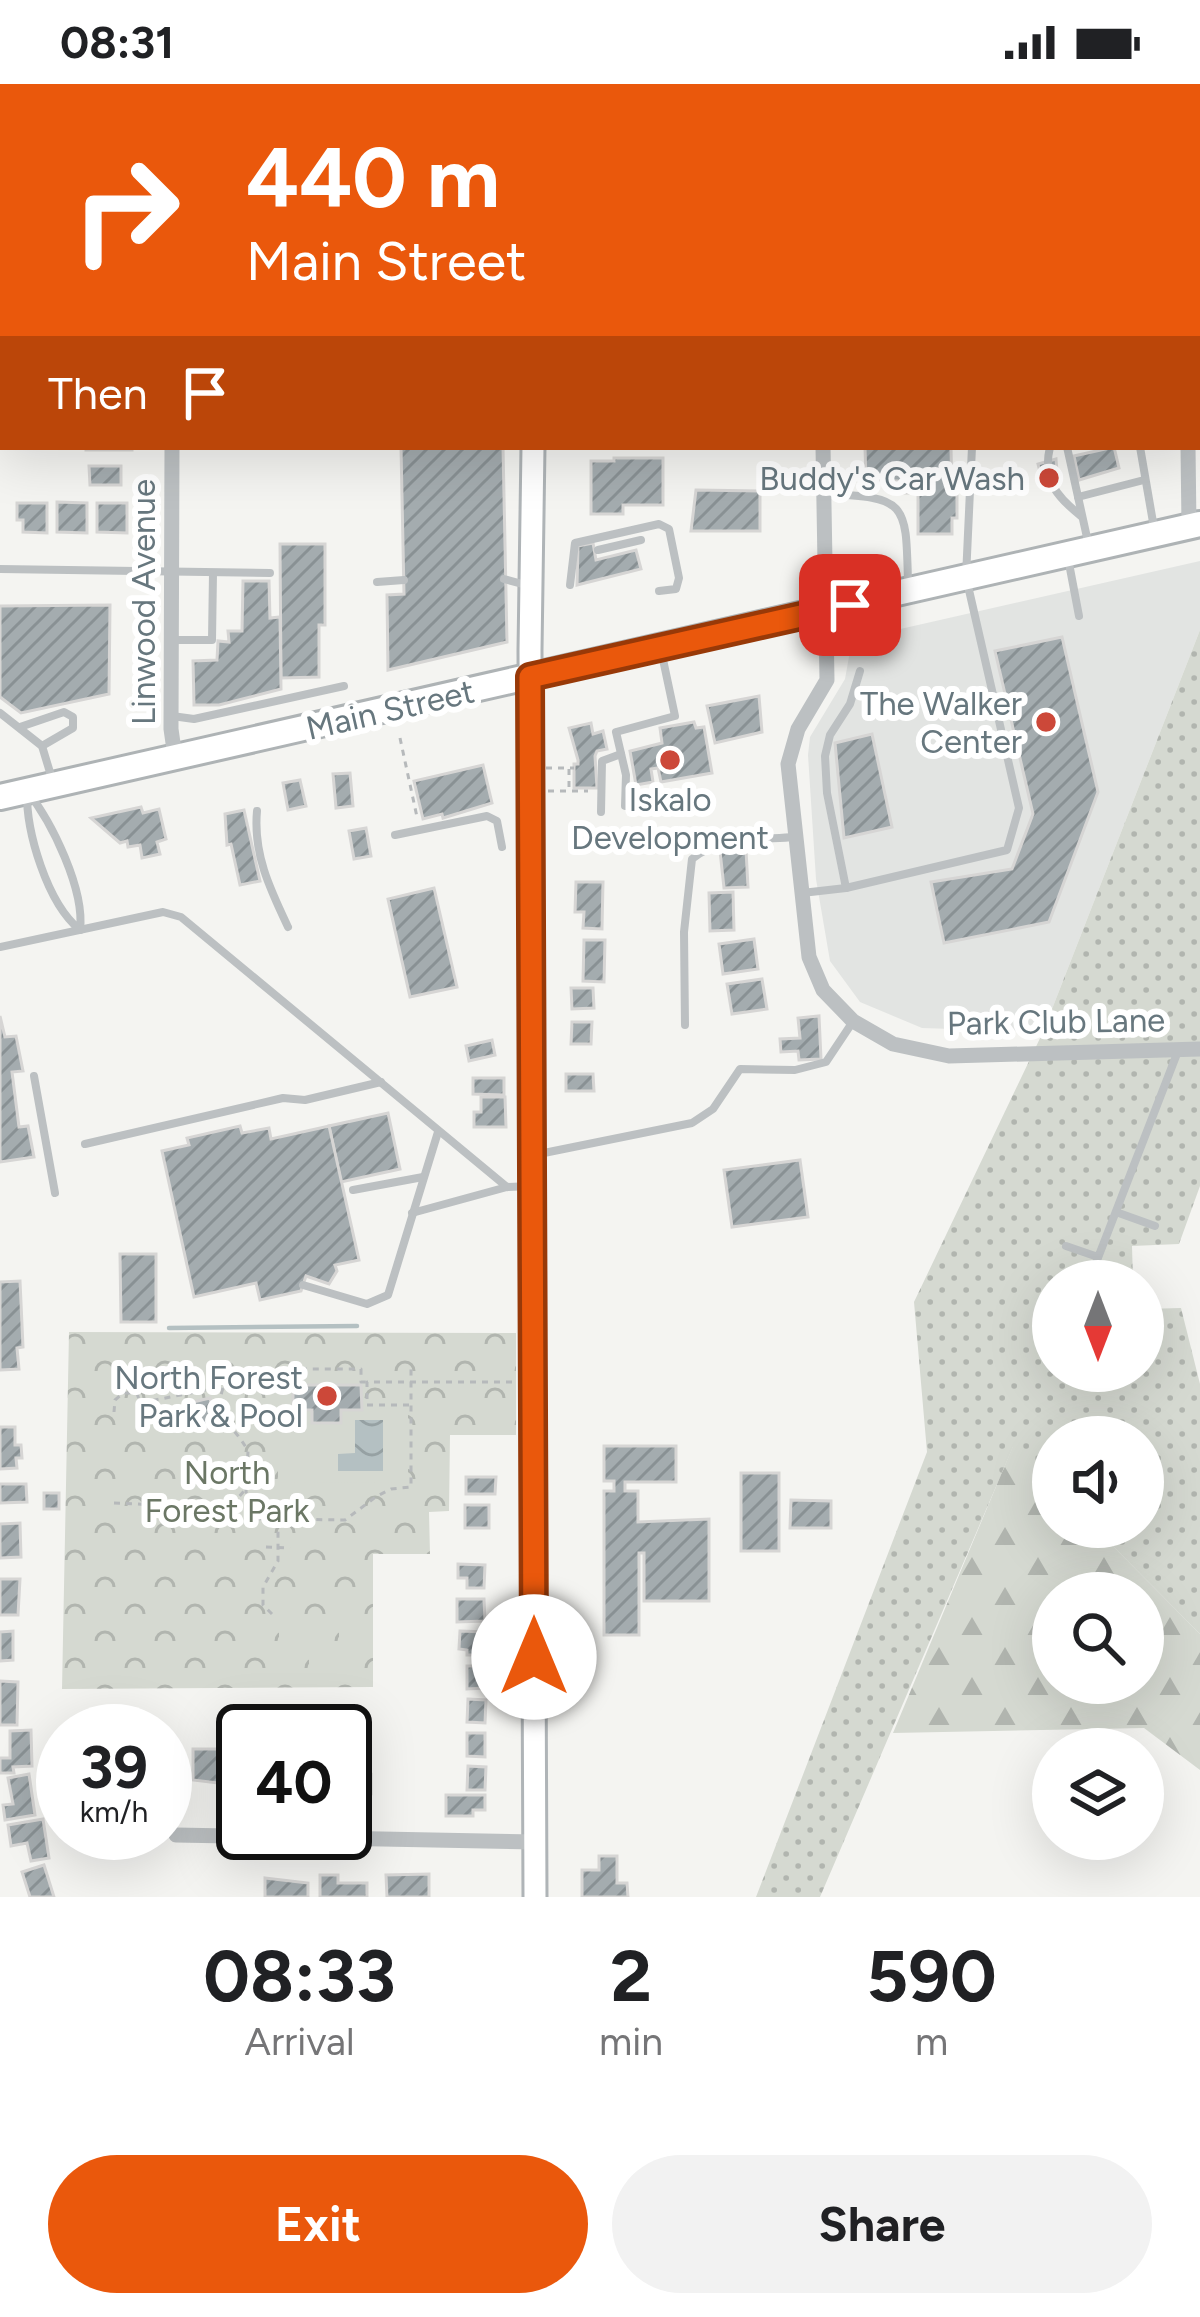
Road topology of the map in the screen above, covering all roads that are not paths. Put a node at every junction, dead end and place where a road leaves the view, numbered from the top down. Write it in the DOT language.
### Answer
graph roads {
  1 [pos="172,450"];
  2 [pos="533,450"];
  3 [pos="823,450"];
  4 [pos="972,450"];
  5 [pos="1049,450"];
  6 [pos="1068,450"];
  7 [pos="1140,450"];
  8 [pos="1187,450"];
  9 [pos="1144,480"];
  10 [pos="823,494"];
  11 [pos="1078,496"];
  12 [pos="1083,517"];
  13 [pos="1195,525"];
  14 [pos="1155,534"];
  15 [pos="641,540"];
  16 [pos="598,550"];
  17 [pos="1078,552"];
  18 [pos="0,568"];
  19 [pos="172,573"];
  20 [pos="213,573"];
  21 [pos="270,573"];
  22 [pos="966,577"];
  23 [pos="504,579"];
  24 [pos="404,580"];
  25 [pos="377,582"];
  26 [pos="570,585"];
  27 [pos="530,586"];
  28 [pos="908,590"];
  29 [pos="659,592"];
  30 [pos="824,611"];
  31 [pos="1079,616"];
  32 [pos="172,640"];
  33 [pos="661,648"];
  34 [pos="860,670"];
  35 [pos="530,677"];
  36 [pos="344,686"];
  37 [pos="0,712"];
  38 [pos="172,716"];
  39 [pos="20,727"];
  40 [pos="42,746"];
  41 [pos="621,754"];
  42 [pos="175,758"];
  43 [pos="53,785"];
  44 [pos="27,790"];
  45 [pos="0,797"];
  46 [pos="625,806"];
  47 [pos="257,811"];
  48 [pos="601,812"];
  49 [pos="394,835"];
  50 [pos="796,837"];
  51 [pos="502,847"];
  52 [pos="846,889"];
  53 [pos="801,893"];
  54 [pos="288,927"];
  55 [pos="80,930"];
  56 [pos="0,947"];
  57 [pos="853,1021"];
  58 [pos="685,1025"];
  59 [pos="1200,1048"];
  60 [pos="1178,1049"];
  61 [pos="34,1076"];
  62 [pos="381,1082"];
  63 [pos="438,1132"];
  64 [pos="85,1144"];
  65 [pos="532,1155"];
  66 [pos="423,1177"];
  67 [pos="532,1186"];
  68 [pos="507,1187"];
  69 [pos="353,1190"];
  70 [pos="55,1193"];
  71 [pos="1116,1212"];
  72 [pos="412,1213"];
  73 [pos="1155,1226"];
  74 [pos="1066,1246"];
  75 [pos="1098,1257"];
  76 [pos="1097,1260"];
  77 [pos="303,1285"];
  78 [pos="192,1835"];
  79 [pos="535,1842"];
  80 [pos="535,1897"];
  1 -- 19 [label="street, Linwood Avenue"];
  2 -- 27 [label="street"];
  3 -- 10 [label="street, Park Club Lane"];
  4 -- 22 [label="lane"];
  5 -- 12 [label="lane"];
  6 -- 11 [label="lane"];
  7 -- 9 [label="lane"];
  8 -- 13 [label="street"];
  9 -- 11 [label="lane"];
  9 -- 14 [label="lane"];
  10 -- 28 [label="lane"];
  10 -- 30 [label="street, Park Club Lane"];
  11 -- 12 [label="lane"];
  12 -- 17 [label="lane"];
  13 -- 14 [label="main road, Main Street"];
  14 -- 17 [label="main road, Main Street"];
  15 -- 16 [label="lane"];
  17 -- 22 [label="main road, Main Street"];
  17 -- 31 [label="lane"];
  18 -- 19 [label="lane"];
  19 -- 20 [label="lane"];
  19 -- 32 [label="street, Linwood Avenue"];
  20 -- 21 [label="lane"];
  20 -- 32 [label="lane"];
  22 -- 28 [label="main road, Main Street"];
  22 -- 52 [label="lane"];
  23 -- 27 [label="lane"];
  24 -- 25 [label="lane"];
  26 -- 29 [label="lane"];
  27 -- 35 [label="street"];
  28 -- 30 [label="main road, Main Street"];
  30 -- 33 [label="main road, Main Street"];
  30 -- 50 [label="street, Park Club Lane"];
  32 -- 38 [label="street, Linwood Avenue"];
  33 -- 35 [label="main road, Main Street"];
  33 -- 41 [label="lane"];
  34 -- 52 [label="lane"];
  35 -- 42 [label="main road, Main Street"];
  35 -- 65 [label="street"];
  36 -- 38 [label="lane"];
  37 -- 39 [label="lane"];
  38 -- 42 [label="street, Linwood Avenue"];
  39 -- 40 [label="lane"];
  39 -- 40 [label="lane"];
  40 -- 43 [label="lane"];
  41 -- 46 [label="lane"];
  41 -- 48 [label="lane"];
  42 -- 43 [label="main road, Main Street"];
  43 -- 44 [label="main road, Main Street"];
  44 -- 45 [label="main road, Main Street"];
  44 -- 55 [label="lane"];
  44 -- 55 [label="lane"];
  47 -- 54 [label="lane"];
  49 -- 51 [label="lane"];
  50 -- 53 [label="street, Park Club Lane"];
  50 -- 58 [label="lane"];
  52 -- 53 [label="lane"];
  53 -- 57 [label="street, Park Club Lane"];
  55 -- 56 [label="lane"];
  55 -- 62 [label="lane"];
  57 -- 60 [label="street, Park Club Lane"];
  57 -- 65 [label="lane"];
  59 -- 60 [label="street, Park Club Lane"];
  60 -- 71 [label="lane"];
  61 -- 70 [label="lane"];
  62 -- 63 [label="lane"];
  62 -- 64 [label="lane"];
  63 -- 66 [label="lane"];
  63 -- 68 [label="lane"];
  65 -- 67 [label="street"];
  66 -- 69 [label="lane"];
  66 -- 72 [label="lane"];
  67 -- 68 [label="lane"];
  67 -- 79 [label="street"];
  68 -- 72 [label="lane"];
  71 -- 73 [label="lane"];
  71 -- 75 [label="lane"];
  72 -- 77 [label="lane"];
  74 -- 75 [label="lane"];
  75 -- 76 [label="lane"];
  78 -- 79 [label="street"];
  79 -- 80 [label="street"];
}
